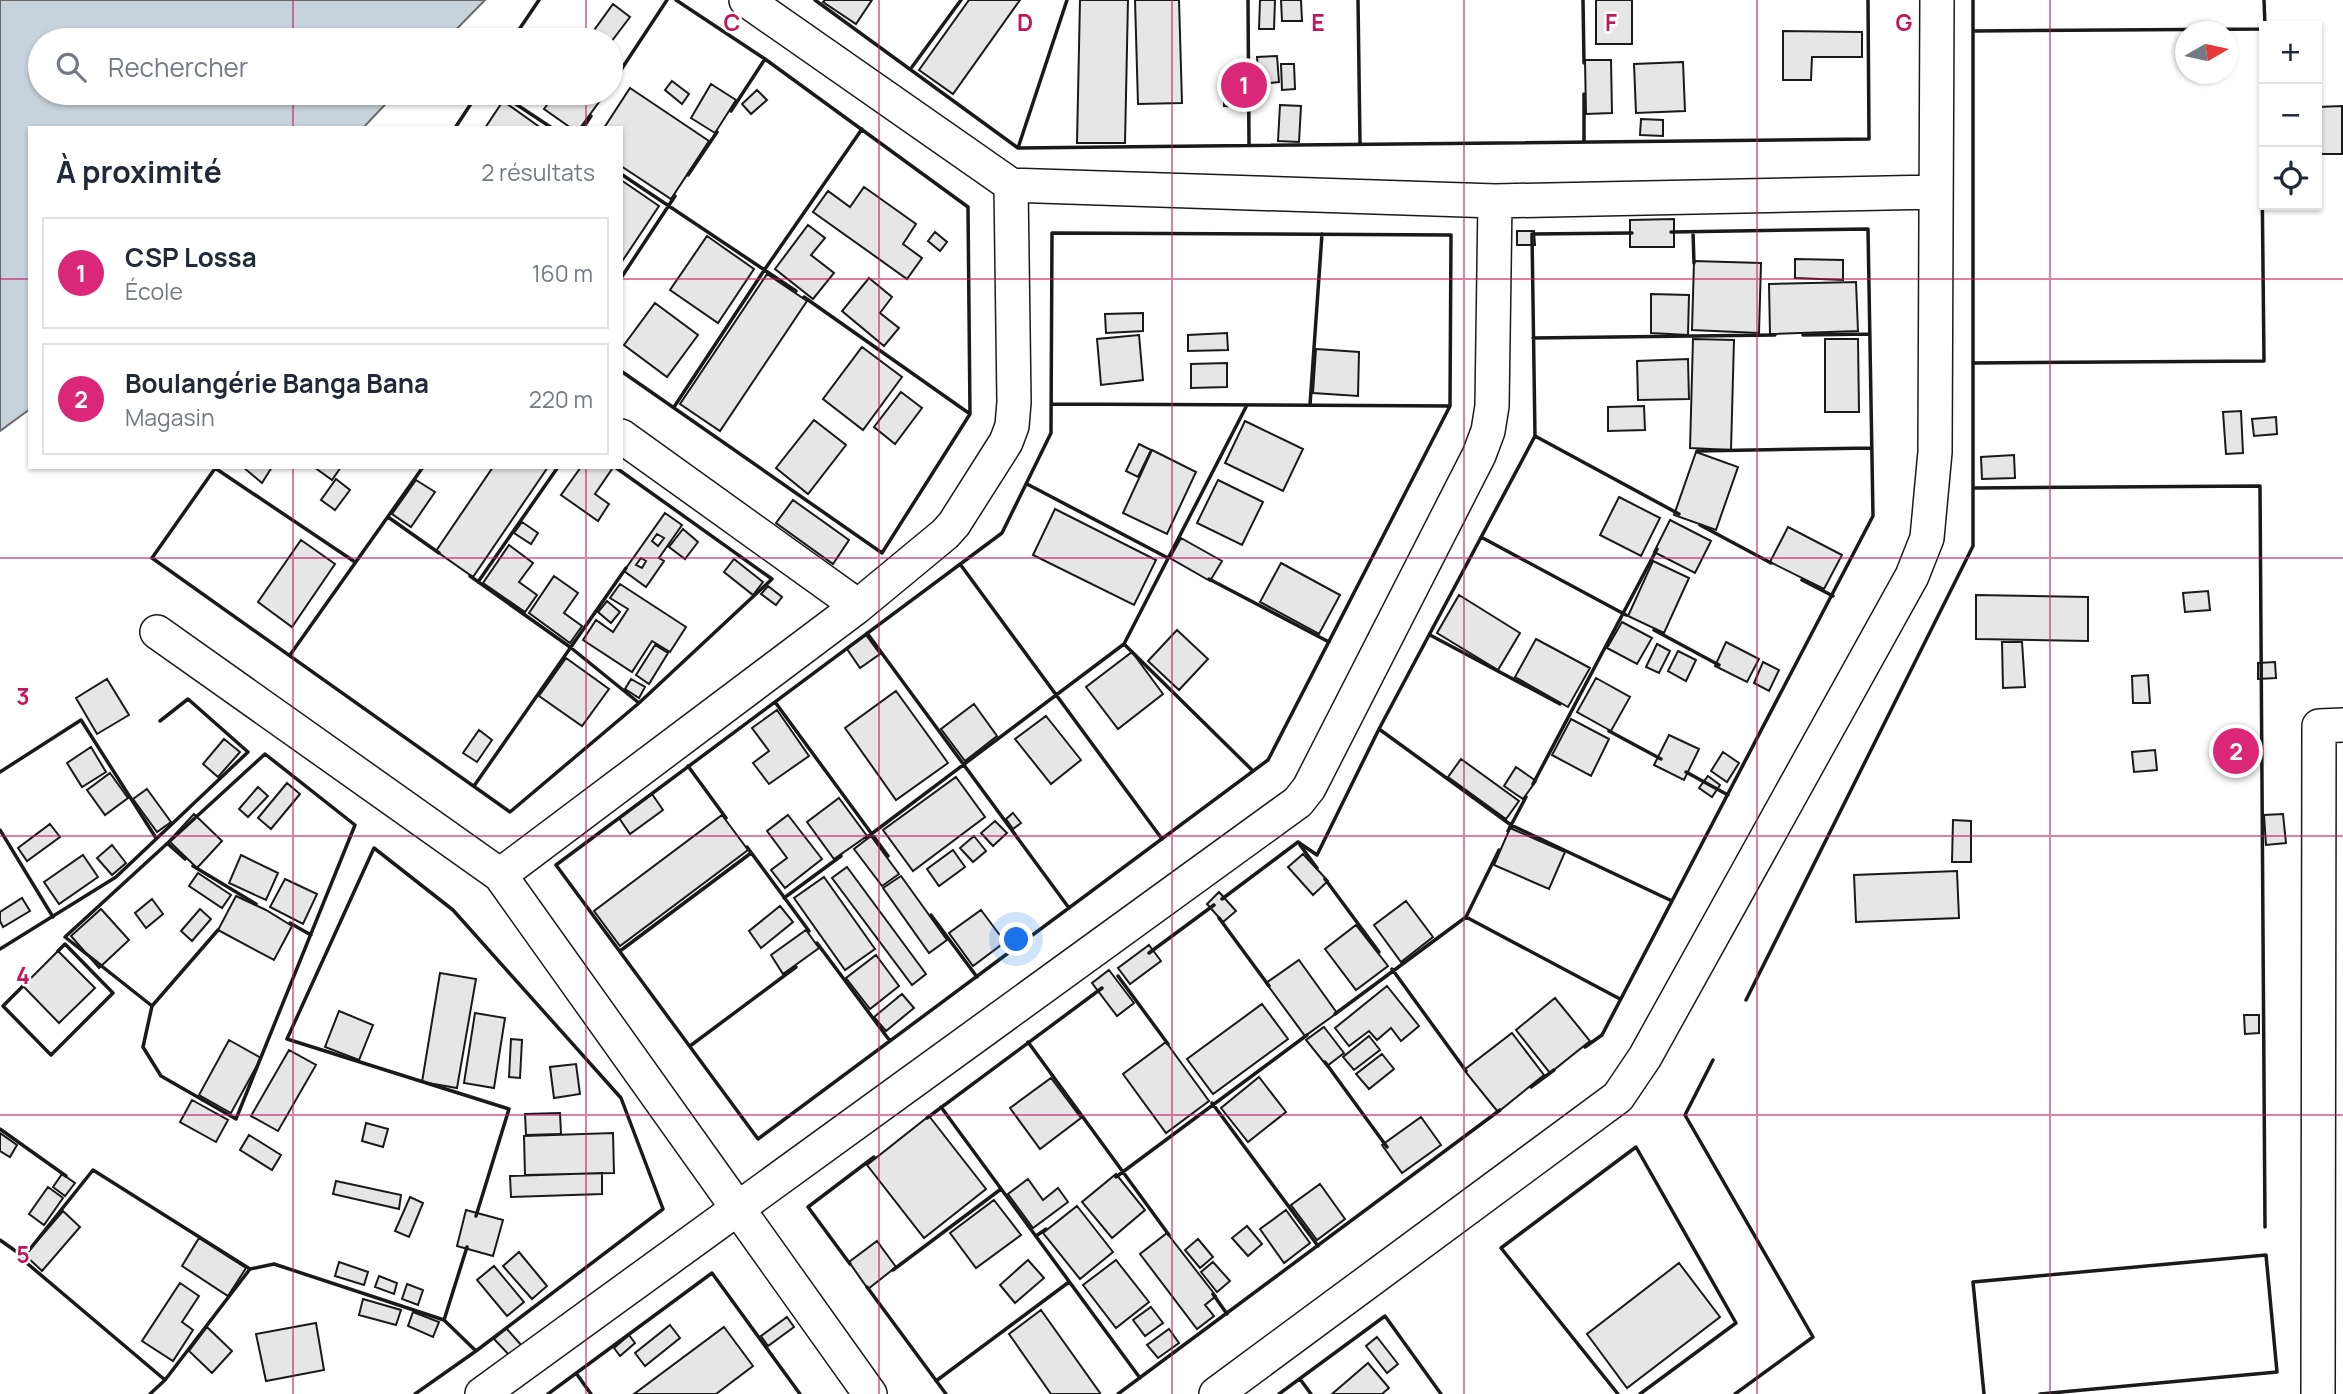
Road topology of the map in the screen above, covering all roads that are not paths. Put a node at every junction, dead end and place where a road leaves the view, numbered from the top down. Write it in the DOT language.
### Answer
graph roads {
  1 [pos="746,0"];
  2 [pos="1937,0"];
  3 [pos="1011,185"];
  4 [pos="1935,192"];
  5 [pos="1494,201"];
  6 [pos="623,437"];
  7 [pos="858,606"];
  8 [pos="156,632"];
  9 [pos="2343,725"];
  10 [pos="500,875"];
  11 [pos="738,1210"];
  12 [pos="482,1394"];
  13 [pos="870,1394"];
  14 [pos="1216,1394"];
  15 [pos="2318,1394"];
  1 -- 3 [label="street"];
  2 -- 4 [label="street"];
  3 -- 5 [label="street"];
  3 -- 7 [label="street"];
  4 -- 5 [label="street"];
  4 -- 14 [label="street"];
  5 -- 11 [label="street"];
  6 -- 7 [label="street"];
  7 -- 10 [label="street"];
  8 -- 10 [label="street"];
  9 -- 15 [label="street"];
  10 -- 11 [label="street"];
  11 -- 12 [label="street"];
  11 -- 13 [label="street"];
}
